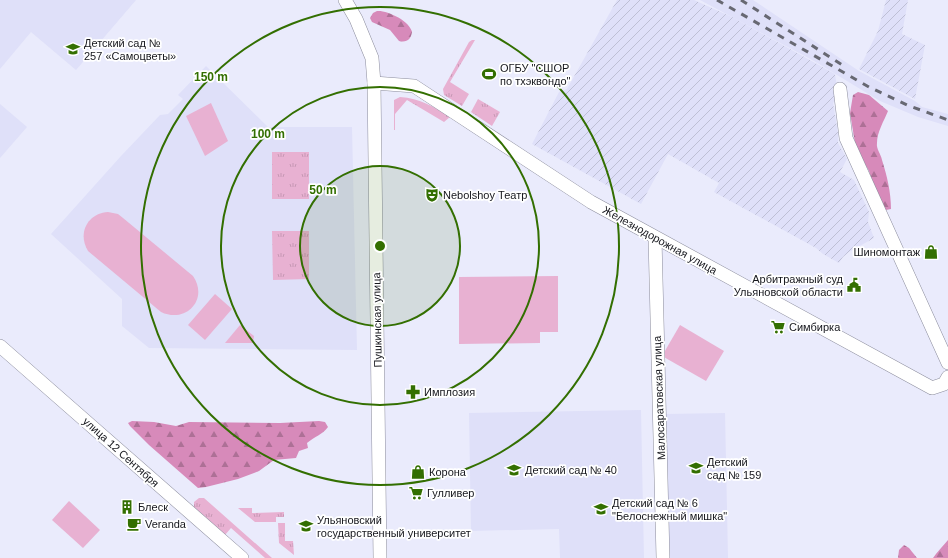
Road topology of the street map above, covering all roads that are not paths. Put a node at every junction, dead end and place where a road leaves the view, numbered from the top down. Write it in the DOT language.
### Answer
graph roads {
  1 [pos="345,0"];
  2 [pos="374,83"];
  3 [pos="840,89"];
  4 [pos="655,238"];
  5 [pos="0,346"];
  6 [pos="948,363"];
  7 [pos="948,377"];
  8 [pos="242,558"];
  9 [pos="380,558"];
  10 [pos="663,558"];
  1 -- 2 [label="street, Пушкинская улица"];
  2 -- 4 [label="street, Железнодорожная улица"];
  2 -- 9 [label="street, Пушкинская улица"];
  3 -- 6 [label="street"];
  4 -- 7 [label="street, Железнодорожная улица"];
  4 -- 10 [label="street, Малосаратовская улица"];
  5 -- 8 [label="street, улица 12 Сентября"];
}
